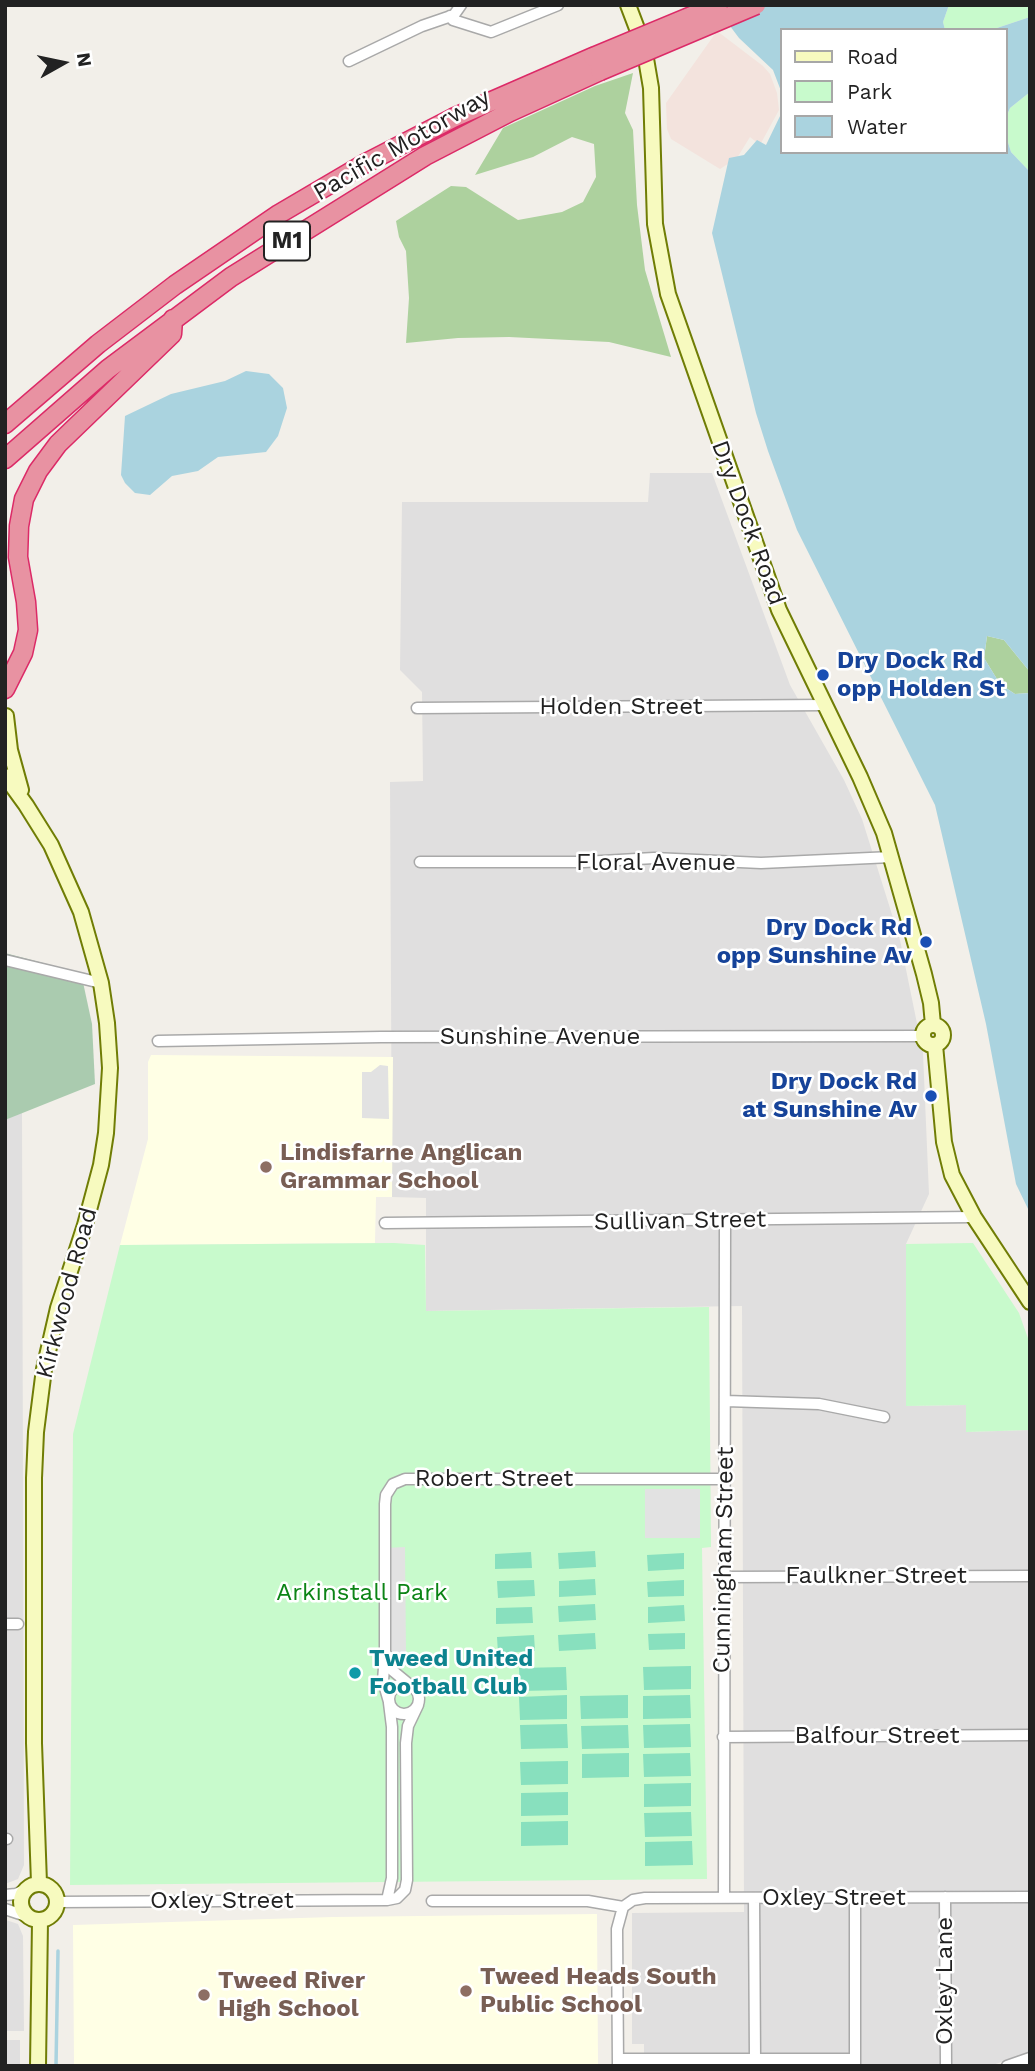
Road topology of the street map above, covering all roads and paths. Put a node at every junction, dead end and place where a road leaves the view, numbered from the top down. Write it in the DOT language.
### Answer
graph roads {
  1 [pos="461,5"];
  2 [pos="558,5"];
  3 [pos="628,5"];
  4 [pos="718,5"];
  5 [pos="756,5"];
  6 [pos="450,16"];
  7 [pos="349,61"];
  8 [pos="596,64"];
  9 [pos="173,319"];
  10 [pos="5,424"];
  11 [pos="5,459"];
  12 [pos="5,689"];
  13 [pos="825,705"];
  14 [pos="417,708"];
  15 [pos="5,715"];
  16 [pos="5,723"];
  17 [pos="5,776"];
  18 [pos="26,804"];
  19 [pos="892,857"];
  20 [pos="420,862"];
  21 [pos="5,960"];
  22 [pos="101,983"];
  23 [pos="928,1030"];
  24 [pos="158,1041"];
  25 [pos="974,1217"];
  26 [pos="725,1221"];
  27 [pos="385,1223"];
  28 [pos="1030,1302"];
  29 [pos="726,1401"];
  30 [pos="884,1417"];
  31 [pos="725,1479"];
  32 [pos="1030,1576"];
  33 [pos="723,1577"];
  34 [pos="5,1624"];
  35 [pos="18,1624"];
  36 [pos="385,1654"];
  37 [pos="411,1686"];
  38 [pos="389,1702"];
  39 [pos="418,1706"];
  40 [pos="1030,1735"];
  41 [pos="723,1737"];
  42 [pos="33,1886"];
  43 [pos="5,1895"];
  44 [pos="945,1897"];
  45 [pos="1030,1897"];
  46 [pos="724,1898"];
  47 [pos="754,1898"];
  48 [pos="855,1898"];
  49 [pos="387,1900"];
  50 [pos="432,1900"];
  51 [pos="58,1902"];
  52 [pos="623,1908"];
  53 [pos="5,1909"];
  54 [pos="33,1918"];
  55 [pos="1030,2058"];
  56 [pos="755,2059"];
  57 [pos="618,2063"];
  58 [pos="855,2063"];
  59 [pos="38,2066"];
  60 [pos="946,2066"];
  61 [pos="1007,2066"];
  1 -- 6 [label="street"];
  2 -- 6 [label="street"];
  3 -- 13 [label="street, Dry Dock Road"];
  4 -- 8 [label="highway, Pacific Motorway / M1, bridge"];
  5 -- 8 [label="highway, Pacific Motorway / M1, bridge"];
  6 -- 7 [label="street"];
  8 -- 9 [label="highway, Pacific Motorway / M1"];
  8 -- 10 [label="highway, Pacific Motorway / M1"];
  9 -- 11 [label="highway, Pacific Motorway / M1"];
  9 -- 12 [label="highway"];
  13 -- 14 [label="street, Holden Street"];
  13 -- 19 [label="street, Dry Dock Road"];
  15 -- 16 [label="street"];
  15 -- 18 [label="street, Kirkwood Road"];
  17 -- 18 [label="street, Kirkwood Road"];
  18 -- 22 [label="street, Kirkwood Road"];
  19 -- 20 [label="street, Floral Avenue"];
  19 -- 23 [label="street, Dry Dock Road"];
  21 -- 22 [label="street"];
  22 -- 42 [label="street, Kirkwood Road"];
  23 -- 24 [label="street, Sunshine Avenue"];
  23 -- 25 [label="street, Dry Dock Road"];
  25 -- 26 [label="street, Sullivan Street"];
  25 -- 28 [label="street"];
  26 -- 27 [label="street, Sullivan Street"];
  26 -- 29 [label="street, Cunningham Street"];
  29 -- 30 [label="street"];
  29 -- 31 [label="street, Cunningham Street"];
  31 -- 33 [label="street, Cunningham Street"];
  31 -- 36 [label="street, Robert Street"];
  32 -- 33 [label="street, Faulkner Street"];
  33 -- 41 [label="street, Cunningham Street"];
  34 -- 35 [label="street"];
  36 -- 37 [label="street"];
  36 -- 38 [label="street, Robert Street"];
  37 -- 38 [label="street"];
  37 -- 39 [label="street"];
  38 -- 39 [label="street"];
  38 -- 49 [label="street, Robert Street"];
  39 -- 49 [label="street"];
  40 -- 41 [label="street, Balfour Street"];
  41 -- 46 [label="street, Cunningham Street"];
  42 -- 43 [label="street"];
  42 -- 51 [label="street"];
  42 -- 54 [label="street"];
  44 -- 45 [label="street, Oxley Street"];
  44 -- 48 [label="street, Oxley Street"];
  44 -- 60 [label="street, Oxley Lane"];
  46 -- 47 [label="street, Oxley Street"];
  46 -- 52 [label="street, Oxley Street"];
  47 -- 48 [label="street, Oxley Street"];
  47 -- 56 [label="street"];
  48 -- 58 [label="street"];
  49 -- 51 [label="street, Oxley Street"];
  50 -- 52 [label="street"];
  51 -- 54 [label="street"];
  52 -- 57 [label="street"];
  53 -- 54 [label="street"];
  54 -- 59 [label="street"];
  55 -- 61 [label="street"];
  56 -- 57 [label="street"];
  56 -- 58 [label="street"];
}
